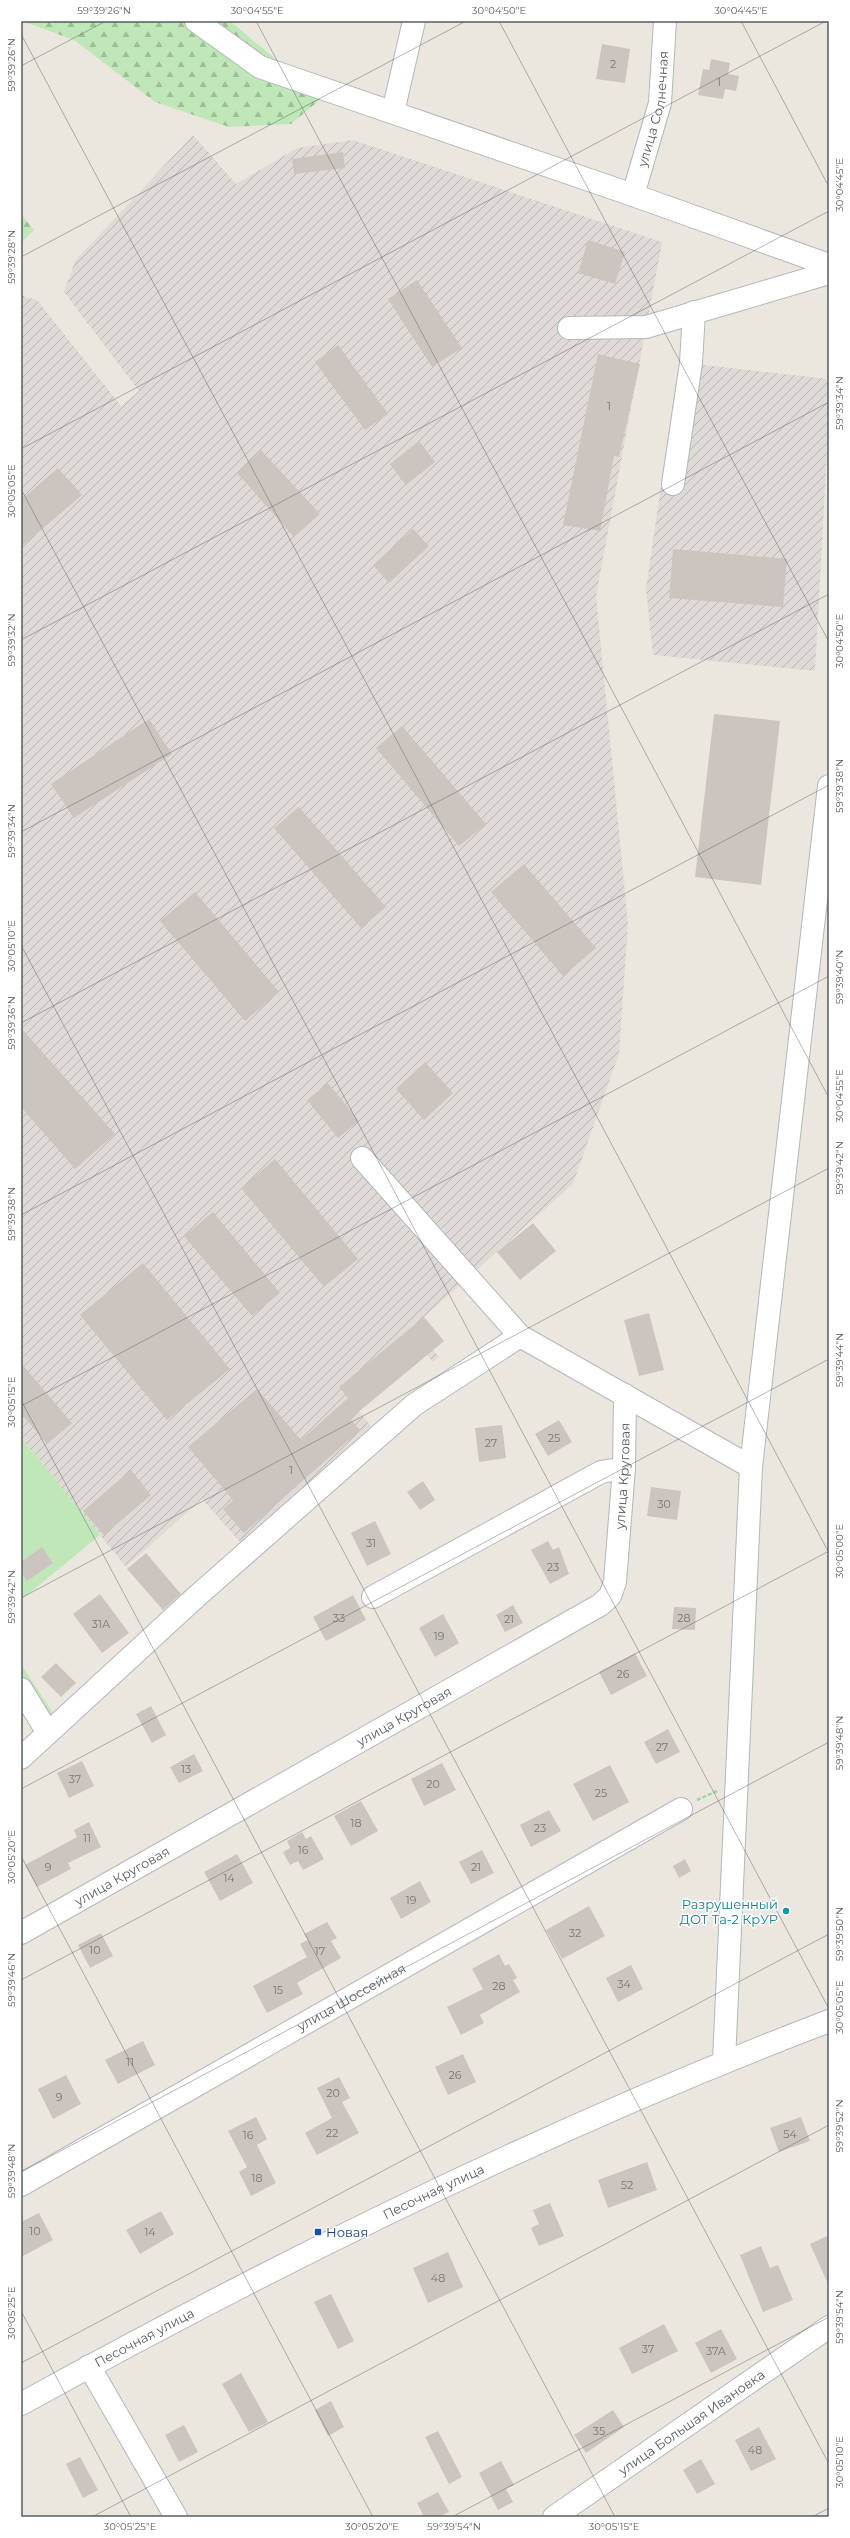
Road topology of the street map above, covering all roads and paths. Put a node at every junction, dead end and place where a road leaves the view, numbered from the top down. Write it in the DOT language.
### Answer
graph roads {
  1 [pos="196,21"];
  2 [pos="414,21"];
  3 [pos="665,21"];
  4 [pos="393,112"];
  5 [pos="633,195"];
  6 [pos="829,265"];
  7 [pos="829,273"];
  8 [pos="694,312"];
  9 [pos="569,328"];
  10 [pos="673,484"];
  11 [pos="829,786"];
  12 [pos="362,1158"];
  13 [pos="520,1336"];
  14 [pos="625,1396"];
  15 [pos="751,1467"];
  16 [pos="624,1468"];
  17 [pos="374,1597"];
  18 [pos="21,1690"];
  19 [pos="48,1732"];
  20 [pos="21,1758"];
  21 [pos="736,1782"];
  22 [pos="681,1809"];
  23 [pos="21,1933"];
  24 [pos="829,2021"];
  25 [pos="724,2061"];
  26 [pos="21,2185"];
  27 [pos="829,2327"];
  28 [pos="89,2366"];
  29 [pos="21,2404"];
  30 [pos="176,2517"];
  31 [pos="554,2517"];
  1 -- 4 [label="street"];
  2 -- 4 [label="street"];
  3 -- 5 [label="street, улица Солнечная"];
  4 -- 5 [label="street"];
  5 -- 6 [label="street"];
  7 -- 8 [label="street"];
  8 -- 9 [label="street"];
  8 -- 10 [label="street"];
  11 -- 15 [label="street"];
  12 -- 13 [label="street"];
  13 -- 14 [label="street"];
  13 -- 19 [label="street"];
  14 -- 15 [label="street"];
  14 -- 16 [label="street, улица Круговая"];
  15 -- 21 [label="street"];
  16 -- 17 [label="street"];
  16 -- 23 [label="street, улица Круговая"];
  18 -- 19 [label="street"];
  19 -- 20 [label="street"];
  21 -- 22 [label="path"];
  21 -- 25 [label="street"];
  22 -- 26 [label="street, улица Шоссейная"];
  24 -- 25 [label="street, Песочная улица"];
  25 -- 28 [label="street, Песочная улица"];
  27 -- 31 [label="street, улица Большая Ивановка"];
  28 -- 29 [label="street, Песочная улица"];
  28 -- 30 [label="street"];
}
